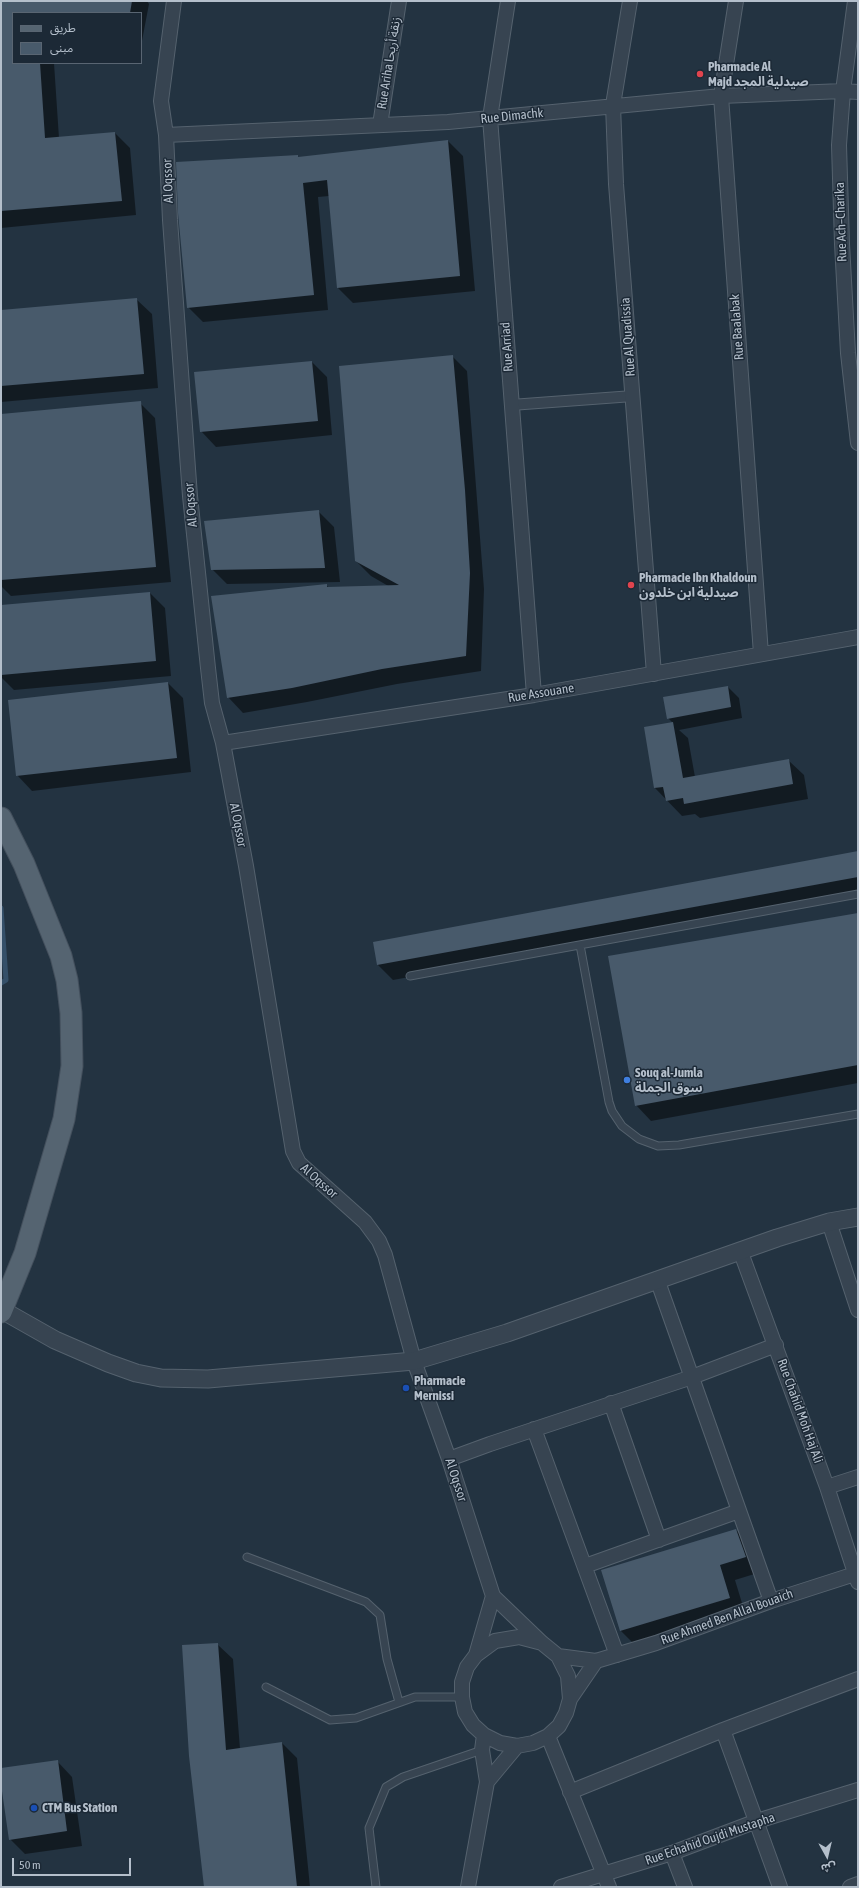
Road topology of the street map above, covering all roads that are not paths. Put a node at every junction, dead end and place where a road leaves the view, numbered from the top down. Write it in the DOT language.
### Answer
graph roads {
  1 [pos="174,1"];
  2 [pos="399,1"];
  3 [pos="508,1"];
  4 [pos="630,1"];
  5 [pos="736,1"];
  6 [pos="855,1"];
  7 [pos="843,91"];
  8 [pos="858,92"];
  9 [pos="721,96"];
  10 [pos="613,105"];
  11 [pos="490,118"];
  12 [pos="380,125"];
  13 [pos="166,135"];
  14 [pos="853,352"];
  15 [pos="632,396"];
  16 [pos="511,405"];
  17 [pos="858,443"];
  18 [pos="858,637"];
  19 [pos="761,654"];
  20 [pos="654,674"];
  21 [pos="534,695"];
  22 [pos="223,743"];
  23 [pos="1,818"];
  24 [pos="858,894"];
  25 [pos="580,945"];
  26 [pos="410,976"];
  27 [pos="858,1114"];
  28 [pos="858,1217"];
  29 [pos="828,1222"];
  30 [pos="740,1250"];
  31 [pos="657,1279"];
  32 [pos="858,1310"];
  33 [pos="2,1311"];
  34 [pos="776,1345"];
  35 [pos="414,1361"];
  36 [pos="692,1377"];
  37 [pos="611,1403"];
  38 [pos="534,1429"];
  39 [pos="449,1459"];
  40 [pos="858,1477"];
  41 [pos="827,1487"];
  42 [pos="739,1511"];
  43 [pos="659,1540"];
  44 [pos="247,1557"];
  45 [pos="585,1566"];
  46 [pos="857,1576"];
  47 [pos="493,1596"];
  48 [pos="771,1601"];
  49 [pos="542,1643"];
  50 [pos="476,1655"];
  51 [pos="617,1655"];
  52 [pos="558,1656"];
  53 [pos="596,1661"];
  54 [pos="858,1679"];
  55 [pos="266,1687"];
  56 [pos="462,1697"];
  57 [pos="570,1699"];
  58 [pos="399,1702"];
  59 [pos="723,1730"];
  60 [pos="484,1735"];
  61 [pos="548,1736"];
  62 [pos="517,1746"];
  63 [pos="482,1750"];
  64 [pos="487,1782"];
  65 [pos="858,1790"];
  66 [pos="570,1792"];
  67 [pos="757,1821"];
  68 [pos="672,1853"];
  69 [pos="607,1881"];
  70 [pos="858,1884"];
  71 [pos="376,1887"];
  72 [pos="468,1887"];
  73 [pos="561,1887"];
  74 [pos="685,1887"];
  75 [pos="780,1887"];
  76 [pos="850,1887"];
  1 -- 13 [label="street, Al Oqssor"];
  2 -- 12 [label="street, Rue Ariha زنقة أريحا"];
  3 -- 11 [label="street, Rue Arriad"];
  4 -- 10 [label="street, Rue Al Quadissia"];
  5 -- 9 [label="street, Rue Baalabak"];
  6 -- 7 [label="street, Rue Ach–Charika"];
  7 -- 8 [label="street, Rue Dimachk"];
  7 -- 9 [label="street, Rue Dimachk"];
  7 -- 14 [label="street, Rue Ach–Charika"];
  9 -- 10 [label="street, Rue Dimachk"];
  9 -- 19 [label="street, Rue Baalabak"];
  10 -- 11 [label="street, Rue Dimachk"];
  10 -- 15 [label="street, Rue Al Quadissia"];
  11 -- 12 [label="street, Rue Dimachk"];
  11 -- 16 [label="street, Rue Arriad"];
  12 -- 13 [label="street, Rue Dimachk"];
  13 -- 22 [label="street, Al Oqssor"];
  14 -- 17 [label="street, Rue Ach–Charika"];
  15 -- 16 [label="street"];
  15 -- 20 [label="street, Rue Al Quadissia"];
  16 -- 21 [label="street, Rue Arriad"];
  18 -- 19 [label="street, Rue Assouane"];
  19 -- 20 [label="street, Rue Assouane"];
  20 -- 21 [label="street, Rue Assouane"];
  21 -- 22 [label="street, Rue Assouane"];
  22 -- 35 [label="street, Al Oqssor"];
  23 -- 33 [label="main road"];
  24 -- 25 [label="lane"];
  25 -- 26 [label="lane"];
  25 -- 27 [label="lane"];
  28 -- 29 [label="street"];
  29 -- 30 [label="street"];
  29 -- 32 [label="street"];
  30 -- 31 [label="street"];
  30 -- 34 [label="street, Rue Chahid Moh Haj Ali"];
  31 -- 35 [label="street"];
  31 -- 36 [label="street"];
  33 -- 35 [label="street"];
  34 -- 36 [label="street"];
  34 -- 41 [label="street, Rue Chahid Moh Haj Ali"];
  35 -- 39 [label="street, Al Oqssor"];
  36 -- 37 [label="street"];
  36 -- 42 [label="street"];
  37 -- 38 [label="street"];
  37 -- 43 [label="street"];
  38 -- 39 [label="street"];
  38 -- 45 [label="street"];
  39 -- 47 [label="street, Al Oqssor"];
  40 -- 41 [label="street"];
  41 -- 46 [label="street, Rue Chahid Moh Haj Ali"];
  42 -- 43 [label="street"];
  42 -- 48 [label="street"];
  43 -- 45 [label="street"];
  44 -- 58 [label="lane"];
  45 -- 51 [label="street"];
  46 -- 48 [label="street, Rue Ahmed Ben Allal Bouaich"];
  47 -- 49 [label="street, Al Oqssor"];
  47 -- 50 [label="street"];
  48 -- 51 [label="street, Rue Ahmed Ben Allal Bouaich"];
  49 -- 50 [label="street"];
  49 -- 52 [label="street"];
  50 -- 56 [label="street"];
  51 -- 53 [label="street, Rue Ahmed Ben Allal Bouaich"];
  52 -- 53 [label="street, Rue Ahmed Ben Allal Bouaich"];
  52 -- 57 [label="street"];
  53 -- 57 [label="street"];
  54 -- 59 [label="street"];
  55 -- 58 [label="lane"];
  56 -- 58 [label="lane"];
  56 -- 60 [label="street"];
  57 -- 61 [label="street"];
  59 -- 66 [label="street"];
  59 -- 67 [label="street"];
  60 -- 62 [label="street"];
  60 -- 63 [label="street"];
  61 -- 62 [label="street"];
  61 -- 66 [label="street"];
  62 -- 64 [label="street"];
  63 -- 64 [label="street"];
  63 -- 71 [label="lane"];
  64 -- 72 [label="street"];
  65 -- 67 [label="street, Rue Echahid Oujdi Mustapha"];
  66 -- 69 [label="street"];
  67 -- 68 [label="street, Rue Echahid Oujdi Mustapha"];
  67 -- 75 [label="street"];
  68 -- 69 [label="street, Rue Echahid Oujdi Mustapha"];
  68 -- 74 [label="street"];
  69 -- 73 [label="street, Rue Echahid Oujdi Mustapha"];
  70 -- 76 [label="street"];
}
